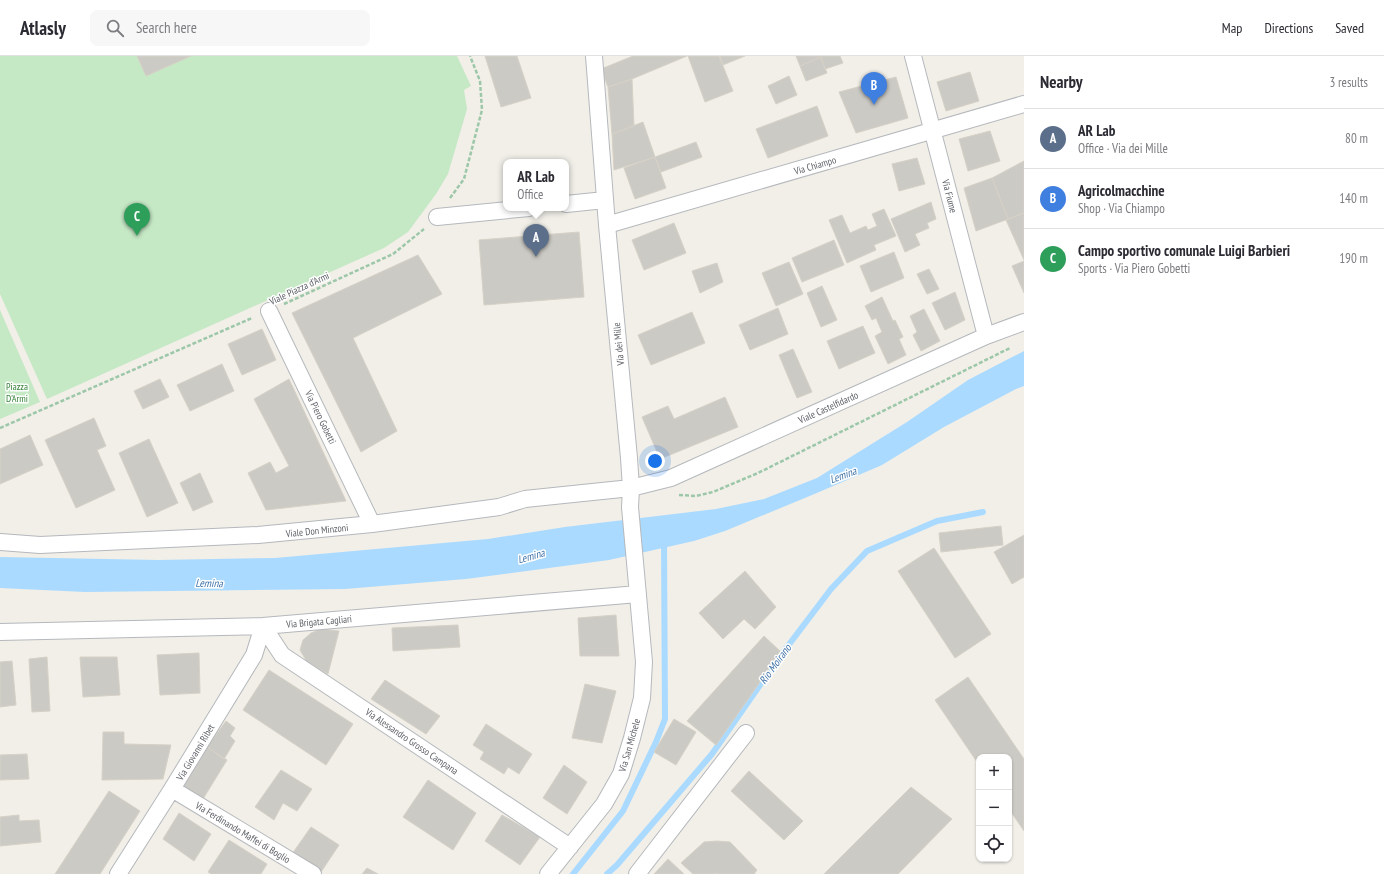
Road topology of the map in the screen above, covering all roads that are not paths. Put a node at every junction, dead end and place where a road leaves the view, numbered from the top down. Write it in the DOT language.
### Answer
graph roads {
  1 [pos="594,56"];
  2 [pos="912,56"];
  3 [pos="1024,104"];
  4 [pos="933,132"];
  5 [pos="604,200"];
  6 [pos="569,204"];
  7 [pos="503,211"];
  8 [pos="437,218"];
  9 [pos="607,225"];
  10 [pos="269,311"];
  11 [pos="1024,322"];
  12 [pos="986,336"];
  13 [pos="631,488"];
  14 [pos="372,524"];
  15 [pos="0,542"];
  16 [pos="638,594"];
  17 [pos="263,626"];
  18 [pos="0,632"];
  19 [pos="746,734"];
  20 [pos="172,789"];
  21 [pos="570,847"];
  22 [pos="118,874"];
  23 [pos="313,874"];
  24 [pos="548,874"];
  25 [pos="637,874"];
  1 -- 5 [label="street, Via dei Mille"];
  2 -- 4 [label="street, Via Fiume"];
  3 -- 4 [label="street, Via Chiampo"];
  4 -- 9 [label="street, Via Chiampo"];
  4 -- 12 [label="street, Via Fiume"];
  5 -- 6 [label="street"];
  5 -- 9 [label="street, Via dei Mille"];
  7 -- 8 [label="street"];
  9 -- 13 [label="street, Via dei Mille"];
  10 -- 14 [label="street, Via Piero Gobetti"];
  11 -- 12 [label="street, Viale Castelfidardo"];
  12 -- 13 [label="street, Viale Castelfidardo"];
  13 -- 14 [label="street, Viale Don Minzoni"];
  13 -- 16 [label="street, Via dei Mille"];
  14 -- 15 [label="street, Viale Don Minzoni"];
  16 -- 17 [label="street, Via Brigata Cagliari"];
  16 -- 21 [label="street, Via San Michele"];
  17 -- 18 [label="street, Via Brigata Cagliari"];
  17 -- 20 [label="street, Via Giovanni Ribet"];
  17 -- 21 [label="street, Via Alessandro Grosso Campana"];
  19 -- 25 [label="street"];
  20 -- 22 [label="street, Via Giovanni Ribet"];
  20 -- 23 [label="street, Via Ferdinando Maffei di Boglio"];
  21 -- 24 [label="street, Via San Michele"];
}
